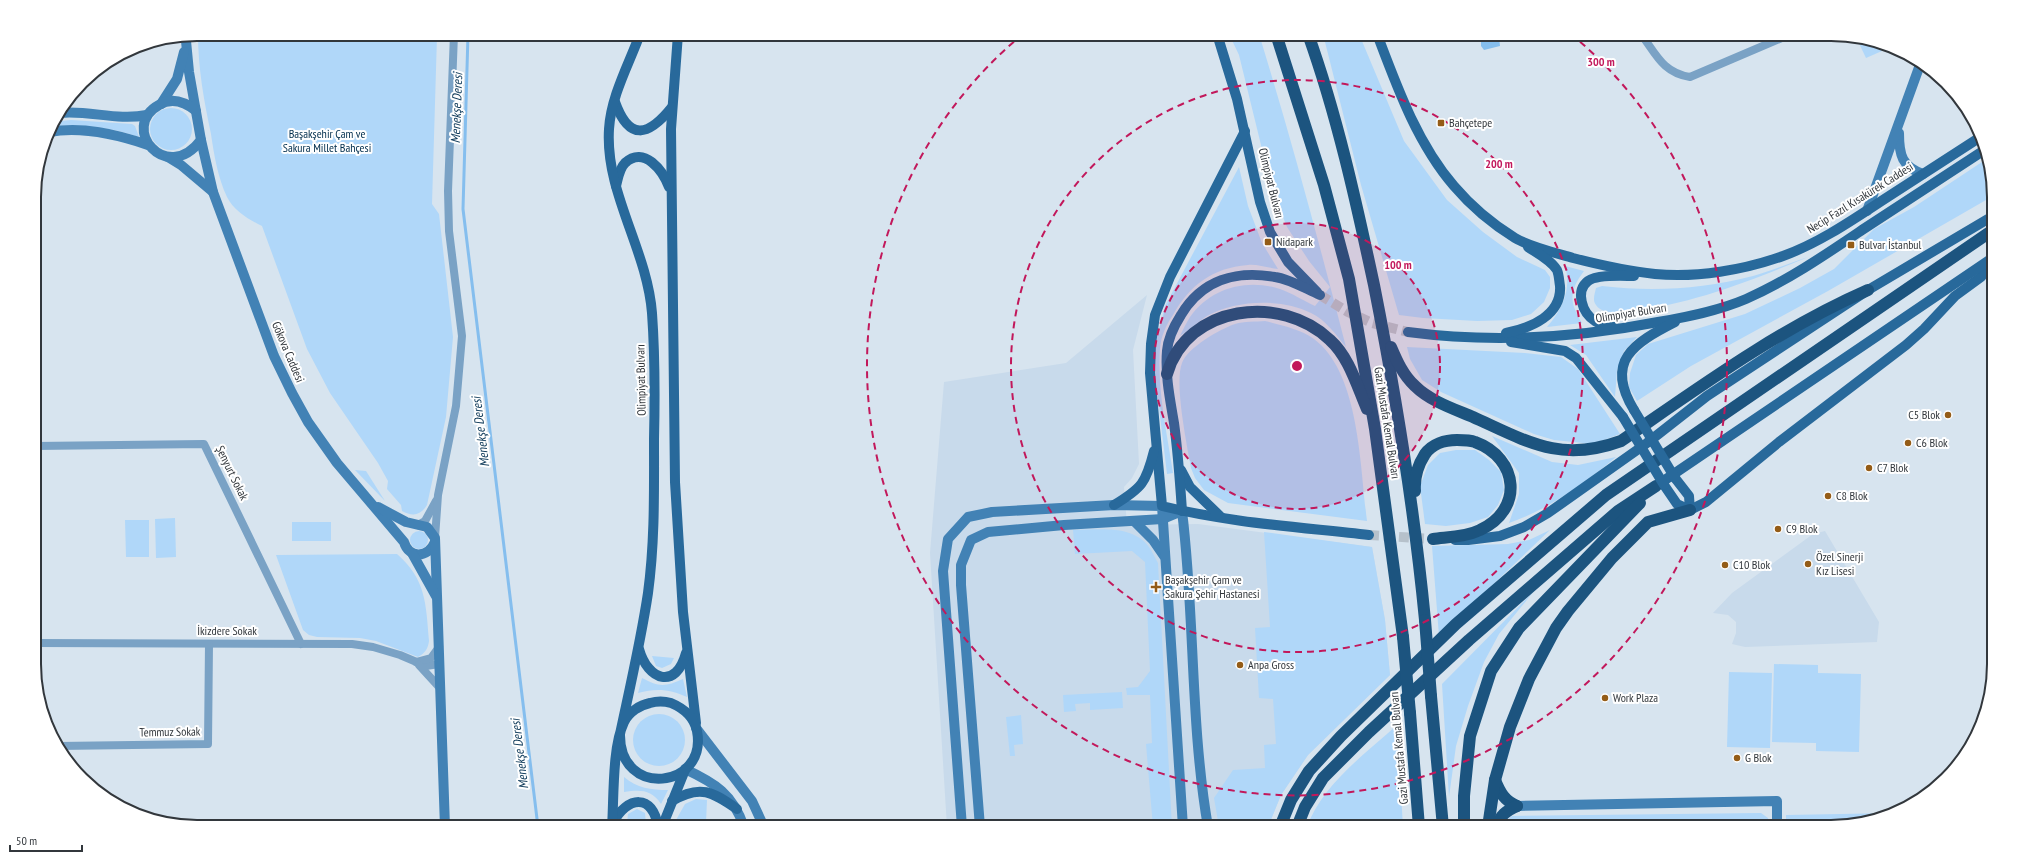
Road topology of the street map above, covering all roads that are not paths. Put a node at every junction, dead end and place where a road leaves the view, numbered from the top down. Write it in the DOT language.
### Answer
graph roads {
  1 [pos="184,41"];
  2 [pos="185,41"];
  3 [pos="454,41"];
  4 [pos="637,41"];
  5 [pos="677,41"];
  6 [pos="1219,41"];
  7 [pos="1278,41"];
  8 [pos="1310,41"];
  9 [pos="1380,41"];
  10 [pos="1646,41"];
  11 [pos="1774,41"];
  12 [pos="1919,68"];
  13 [pos="614,102"];
  14 [pos="161,104"];
  15 [pos="672,107"];
  16 [pos="196,111"];
  17 [pos="65,113"];
  18 [pos="147,116"];
  19 [pos="1899,127"];
  20 [pos="1245,131"];
  21 [pos="55,132"];
  22 [pos="201,140"];
  23 [pos="1976,140"];
  24 [pos="148,145"];
  25 [pos="1981,152"];
  26 [pos="168,157"];
  27 [pos="1923,174"];
  28 [pos="616,187"];
  29 [pos="213,192"];
  30 [pos="671,193"];
  31 [pos="1867,210"];
  32 [pos="1987,220"];
  33 [pos="1987,234"];
  34 [pos="1516,239"];
  35 [pos="1987,262"];
  36 [pos="1987,269"];
  37 [pos="1656,274"];
  38 [pos="1868,290"];
  39 [pos="1685,317"];
  40 [pos="1624,328"];
  41 [pos="1382,329"];
  42 [pos="1408,332"];
  43 [pos="1485,337"];
  44 [pos="1167,374"];
  45 [pos="1375,429"];
  46 [pos="1156,443"];
  47 [pos="41,446"];
  48 [pos="1180,468"];
  49 [pos="1660,485"];
  50 [pos="438,495"];
  51 [pos="373,504"];
  52 [pos="1114,506"];
  53 [pos="1162,506"];
  54 [pos="1690,510"];
  55 [pos="1182,511"];
  56 [pos="1221,517"];
  57 [pos="1163,519"];
  58 [pos="1134,521"];
  59 [pos="418,525"];
  60 [pos="1369,535"];
  61 [pos="1433,539"];
  62 [pos="435,540"];
  63 [pos="404,542"];
  64 [pos="1417,546"];
  65 [pos="412,553"];
  66 [pos="1164,557"];
  67 [pos="437,597"];
  68 [pos="964,626"];
  69 [pos="948,628"];
  70 [pos="41,643"];
  71 [pos="209,644"];
  72 [pos="301,644"];
  73 [pos="439,647"];
  74 [pos="638,647"];
  75 [pos="687,648"];
  76 [pos="416,662"];
  77 [pos="439,664"];
  78 [pos="440,688"];
  79 [pos="696,728"];
  80 [pos="620,734"];
  81 [pos="64,746"];
  82 [pos="685,769"];
  83 [pos="1496,780"];
  84 [pos="672,801"];
  85 [pos="1517,806"];
  86 [pos="737,809"];
  87 [pos="445,820"];
  88 [pos="612,820"];
  89 [pos="616,820"];
  90 [pos="656,820"];
  91 [pos="665,820"];
  92 [pos="741,820"];
  93 [pos="761,820"];
  94 [pos="962,820"];
  95 [pos="979,820"];
  96 [pos="1183,820"];
  97 [pos="1207,820"];
  98 [pos="1283,820"];
  99 [pos="1300,820"];
  100 [pos="1418,820"];
  101 [pos="1442,820"];
  102 [pos="1464,820"];
  103 [pos="1489,820"];
  104 [pos="1499,820"];
  105 [pos="1777,820"];
  1 -- 14 [label="street"];
  2 -- 16 [label="street"];
  3 -- 50 [label="street"];
  4 -- 13 [label="main road, Olimpiyat Bulvarı"];
  5 -- 15 [label="main road"];
  6 -- 20 [label="main road, Olimpiyat Bulvarı"];
  7 -- 45 [label="highway, Gazi Mustafa Kemal Bulvarı"];
  8 -- 41 [label="highway, Gazi Mustafa Kemal Bulvarı"];
  9 -- 34 [label="main road, Necip Fazıl Kısakürek Caddesi"];
  10 -- 11 [label="street"];
  12 -- 19 [label="street"];
  13 -- 15 [label="main road"];
  13 -- 28 [label="main road, Olimpiyat Bulvarı"];
  14 -- 16 [label="street"];
  14 -- 18 [label="street"];
  15 -- 30 [label="main road"];
  16 -- 22 [label="street"];
  17 -- 18 [label="street"];
  18 -- 24 [label="street"];
  19 -- 27 [label="street"];
  19 -- 31 [label="street"];
  20 -- 44 [label="main road, Olimpiyat Bulvarı"];
  20 -- 46 [label="main road"];
  21 -- 24 [label="street"];
  22 -- 26 [label="street"];
  22 -- 29 [label="street, Gökova Caddesi"];
  23 -- 27 [label="main road, Necip Fazıl Kısakürek Caddesi"];
  24 -- 26 [label="street"];
  25 -- 39 [label="main road, Olimpiyat Bulvarı"];
  26 -- 29 [label="street, Gökova Caddesi"];
  27 -- 31 [label="main road, Necip Fazıl Kısakürek Caddesi"];
  28 -- 30 [label="main road"];
  28 -- 74 [label="main road, Olimpiyat Bulvarı"];
  29 -- 51 [label="street, Gökova Caddesi"];
  30 -- 75 [label="main road"];
  31 -- 37 [label="main road, Necip Fazıl Kısakürek Caddesi"];
  32 -- 38 [label="main road"];
  33 -- 98 [label="highway"];
  34 -- 37 [label="main road, Necip Fazıl Kısakürek Caddesi"];
  34 -- 43 [label="main road"];
  35 -- 49 [label="main road"];
  36 -- 54 [label="main road"];
  37 -- 40 [label="main road"];
  38 -- 41 [label="highway"];
  38 -- 61 [label="main road"];
  39 -- 40 [label="main road, Olimpiyat Bulvarı"];
  39 -- 54 [label="main road, bridge"];
  40 -- 43 [label="main road, Olimpiyat Bulvarı"];
  41 -- 64 [label="highway, Gazi Mustafa Kemal Bulvarı"];
  42 -- 43 [label="main road, Olimpiyat Bulvarı"];
  43 -- 49 [label="main road, bridge"];
  44 -- 45 [label="highway"];
  44 -- 48 [label="main road"];
  45 -- 100 [label="highway, Gazi Mustafa Kemal Bulvarı, bridge"];
  46 -- 52 [label="main road"];
  46 -- 53 [label="main road"];
  47 -- 72 [label="street, Şenyurt Sokak"];
  48 -- 55 [label="main road"];
  48 -- 56 [label="main road"];
  49 -- 54 [label="main road"];
  49 -- 99 [label="highway"];
  49 -- 102 [label="highway"];
  50 -- 59 [label="street"];
  50 -- 62 [label="street"];
  51 -- 59 [label="street, Gökova Caddesi"];
  51 -- 63 [label="street, Gökova Caddesi"];
  52 -- 53 [label="street"];
  52 -- 69 [label="street"];
  53 -- 55 [label="main road"];
  53 -- 57 [label="street"];
  54 -- 83 [label="highway"];
  55 -- 56 [label="main road"];
  55 -- 57 [label="street"];
  55 -- 97 [label="street"];
  56 -- 60 [label="main road"];
  57 -- 58 [label="street"];
  57 -- 66 [label="street"];
  58 -- 66 [label="street"];
  58 -- 68 [label="street"];
  59 -- 62 [label="street, Gökova Caddesi"];
  59 -- 63 [label="street"];
  61 -- 64 [label="highway"];
  62 -- 65 [label="street"];
  62 -- 67 [label="street, Gökova Caddesi"];
  63 -- 65 [label="street, Gökova Caddesi"];
  64 -- 101 [label="highway, Gazi Mustafa Kemal Bulvarı, bridge"];
  65 -- 67 [label="street, Gökova Caddesi"];
  66 -- 96 [label="street"];
  67 -- 73 [label="street, Gökova Caddesi"];
  68 -- 69 [label="street"];
  68 -- 95 [label="street"];
  69 -- 94 [label="street"];
  70 -- 71 [label="street, İkizdere Sokak"];
  71 -- 72 [label="street, İkizdere Sokak"];
  71 -- 81 [label="street, Temmuz Sokak"];
  72 -- 76 [label="street, İkizdere Sokak"];
  73 -- 76 [label="street"];
  73 -- 77 [label="street, Gökova Caddesi"];
  74 -- 75 [label="main road"];
  74 -- 80 [label="main road, Olimpiyat Bulvarı"];
  75 -- 79 [label="main road"];
  76 -- 77 [label="street, İkizdere Sokak"];
  76 -- 78 [label="street"];
  77 -- 78 [label="street"];
  78 -- 87 [label="street"];
  79 -- 80 [label="main road"];
  79 -- 82 [label="main road"];
  79 -- 93 [label="street"];
  80 -- 82 [label="main road"];
  80 -- 88 [label="main road"];
  82 -- 84 [label="main road"];
  82 -- 86 [label="street"];
  83 -- 85 [label="highway"];
  83 -- 103 [label="highway"];
  84 -- 86 [label="main road"];
  84 -- 91 [label="main road"];
  85 -- 104 [label="highway"];
  85 -- 105 [label="street"];
  86 -- 92 [label="street"];
  89 -- 90 [label="main road"];
}
